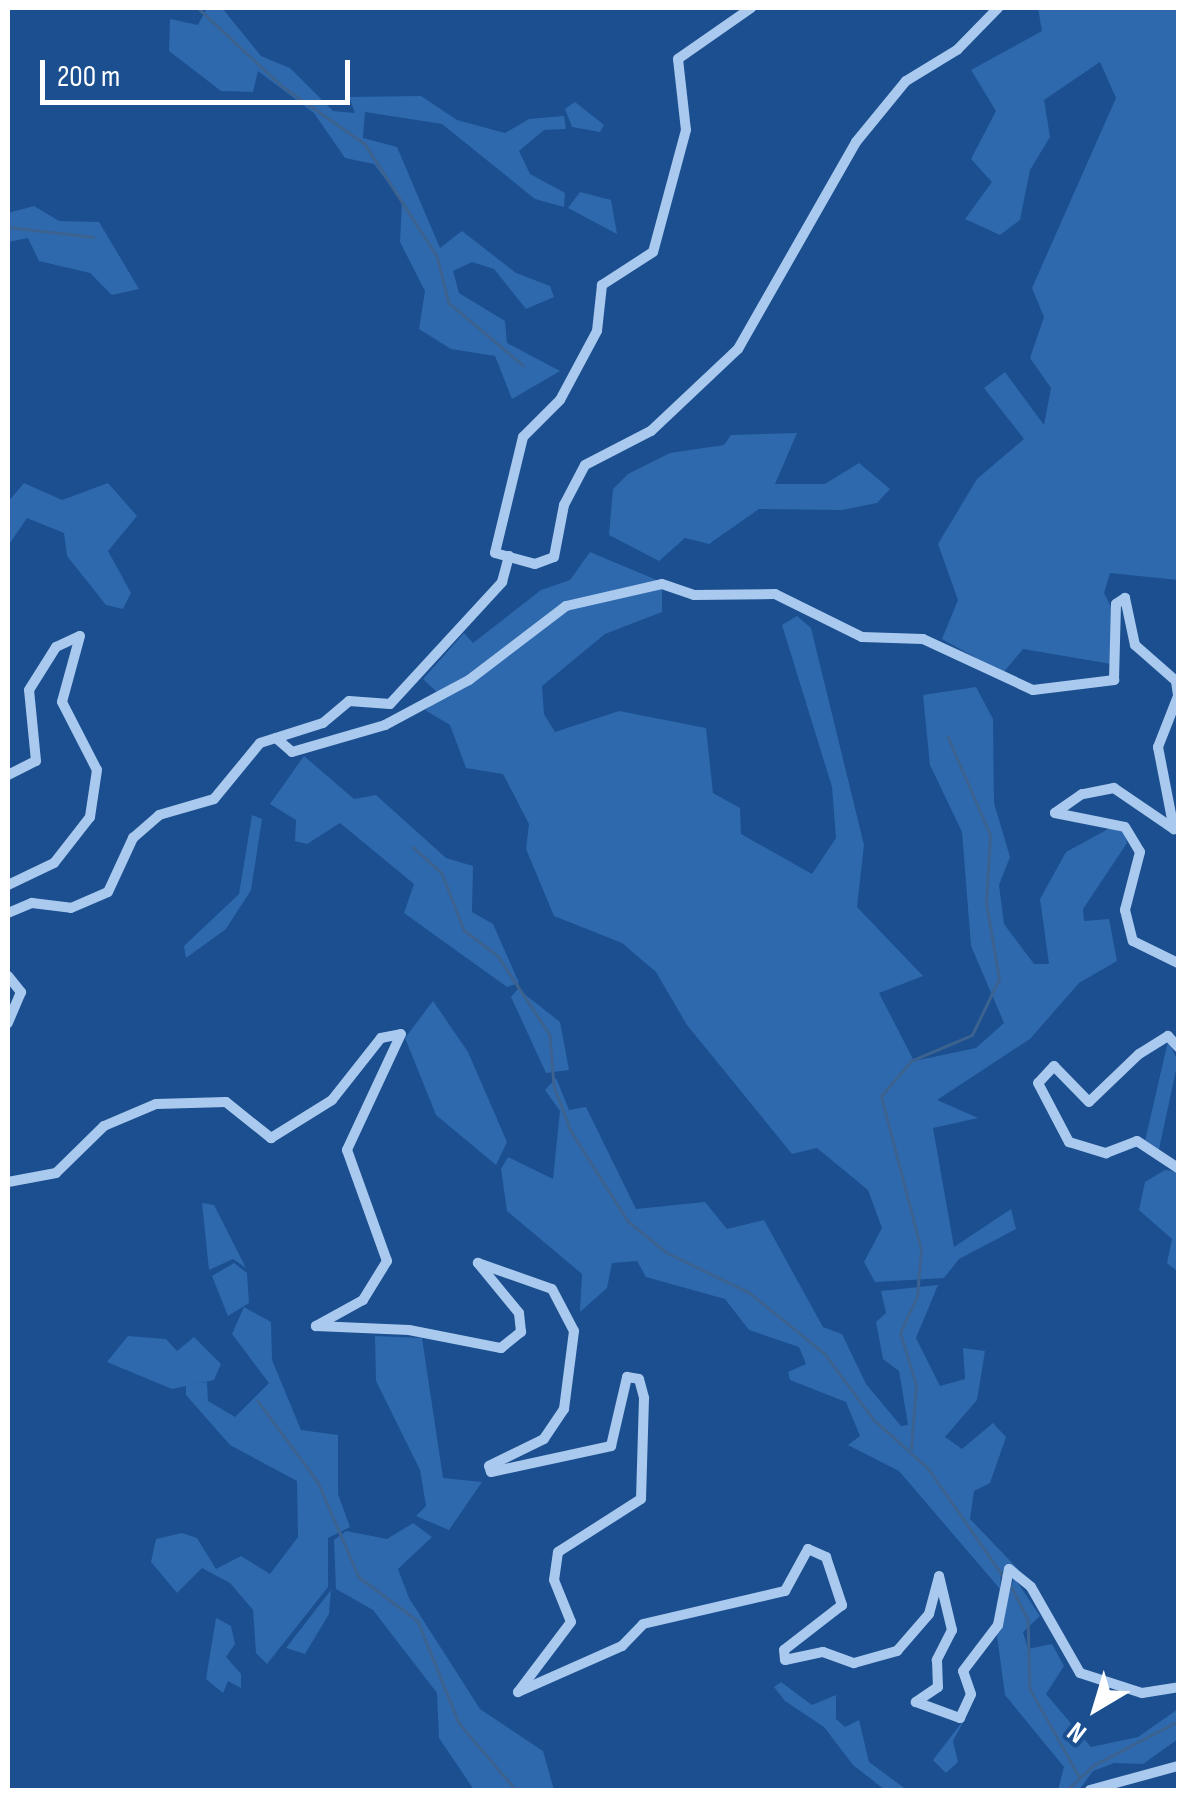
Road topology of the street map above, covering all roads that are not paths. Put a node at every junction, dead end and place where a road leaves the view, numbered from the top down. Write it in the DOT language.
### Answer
graph roads {
  1 [pos="751,8"];
  2 [pos="998,8"];
  3 [pos="509,556"];
  4 [pos="1178,696"];
  5 [pos="276,738"];
  6 [pos="8,775"];
  7 [pos="8,885"];
  8 [pos="8,914"];
  9 [pos="1178,964"];
  10 [pos="8,976"];
  11 [pos="8,1023"];
  12 [pos="1178,1047"];
  13 [pos="1178,1168"];
  14 [pos="8,1182"];
  15 [pos="1178,1687"];
  16 [pos="1178,1766"];
  17 [pos="1090,1790"];
  1 -- 3 [label="street"];
  2 -- 3 [label="street"];
  3 -- 5 [label="street"];
  4 -- 5 [label="street"];
  4 -- 9 [label="street"];
  5 -- 8 [label="street"];
  6 -- 7 [label="street"];
  10 -- 11 [label="street"];
  12 -- 13 [label="street"];
  14 -- 15 [label="street"];
  16 -- 17 [label="street"];
}
